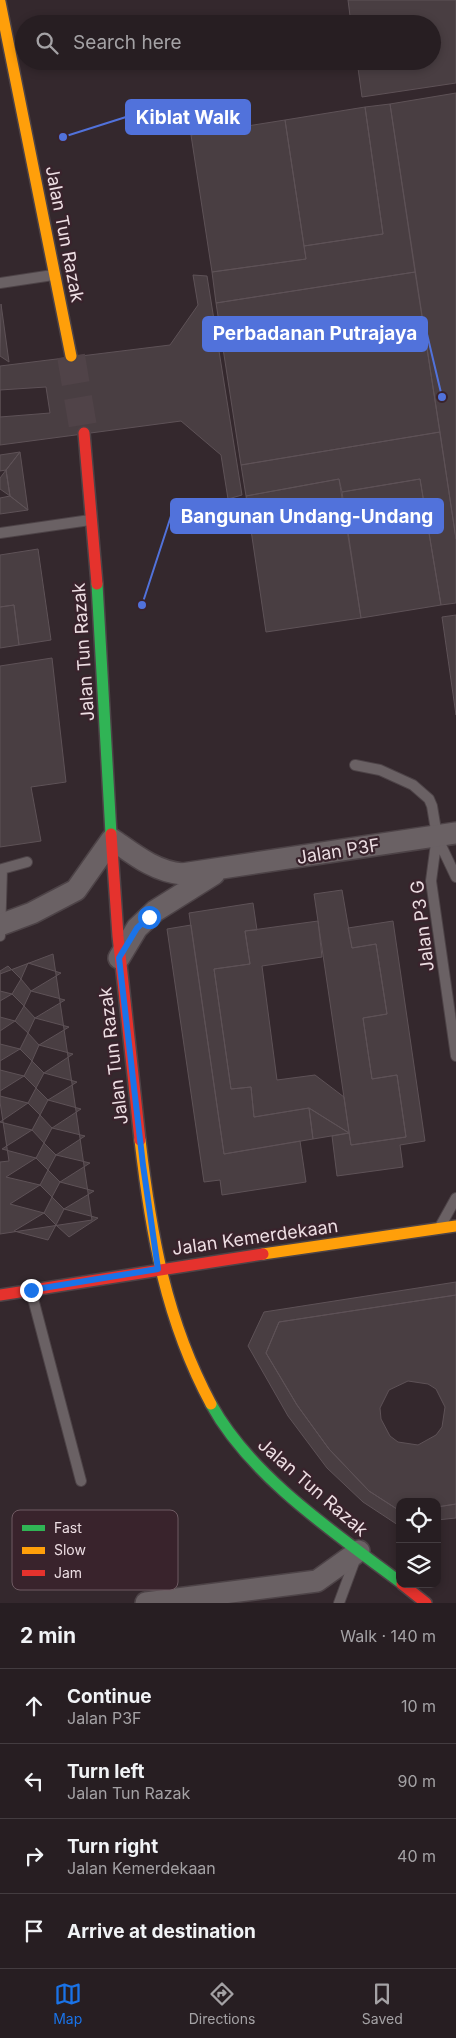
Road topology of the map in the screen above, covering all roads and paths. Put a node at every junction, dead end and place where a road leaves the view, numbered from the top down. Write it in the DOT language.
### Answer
graph roads {
  1 [pos="0,2"];
  2 [pos="56,275"];
  3 [pos="0,283"];
  4 [pos="71,356"];
  5 [pos="84,433"];
  6 [pos="91,520"];
  7 [pos="0,533"];
  8 [pos="355,765"];
  9 [pos="446,835"];
  10 [pos="112,838"];
  11 [pos="27,862"];
  12 [pos="221,870"];
  13 [pos="456,877"];
  14 [pos="0,928"];
  15 [pos="119,958"];
  16 [pos="456,1056"];
  17 [pos="456,1198"];
  18 [pos="456,1226"];
  19 [pos="440,1228"];
  20 [pos="158,1269"];
  21 [pos="31,1290"];
  22 [pos="0,1295"];
  23 [pos="81,1481"];
  24 [pos="359,1551"];
  25 [pos="396,1579"];
  26 [pos="407,1588"];
  27 [pos="146,1603"];
  28 [pos="339,1603"];
  29 [pos="426,1603"];
  1 -- 2 [label="street, Jalan Tun Razak"];
  2 -- 3 [label="lane"];
  2 -- 4 [label="street, Jalan Tun Razak"];
  5 -- 6 [label="street, Jalan Tun Razak"];
  6 -- 7 [label="lane"];
  6 -- 10 [label="street, Jalan Tun Razak"];
  8 -- 9 [label="lane"];
  9 -- 12 [label="street, Jalan P3F"];
  9 -- 13 [label="lane"];
  9 -- 16 [label="lane, Jalan P3 G"];
  10 -- 12 [label="street, Jalan P3F"];
  10 -- 14 [label="street"];
  10 -- 15 [label="street, Jalan Tun Razak"];
  11 -- 14 [label="lane"];
  12 -- 15 [label="street, Jalan P3F"];
  15 -- 20 [label="street, Jalan Tun Razak"];
  17 -- 19 [label="lane"];
  18 -- 19 [label="street, Jalan Kemerdekaan"];
  19 -- 20 [label="street, Jalan Kemerdekaan"];
  20 -- 21 [label="street, Jalan Kemerdekaan"];
  20 -- 24 [label="street, Jalan Tun Razak"];
  21 -- 22 [label="street, Jalan Kemerdekaan"];
  21 -- 23 [label="lane"];
  24 -- 25 [label="street, Jalan Tun Razak"];
  24 -- 27 [label="street"];
  24 -- 28 [label="lane"];
  26 -- 29 [label="street, Jalan Tun Razak"];
}
